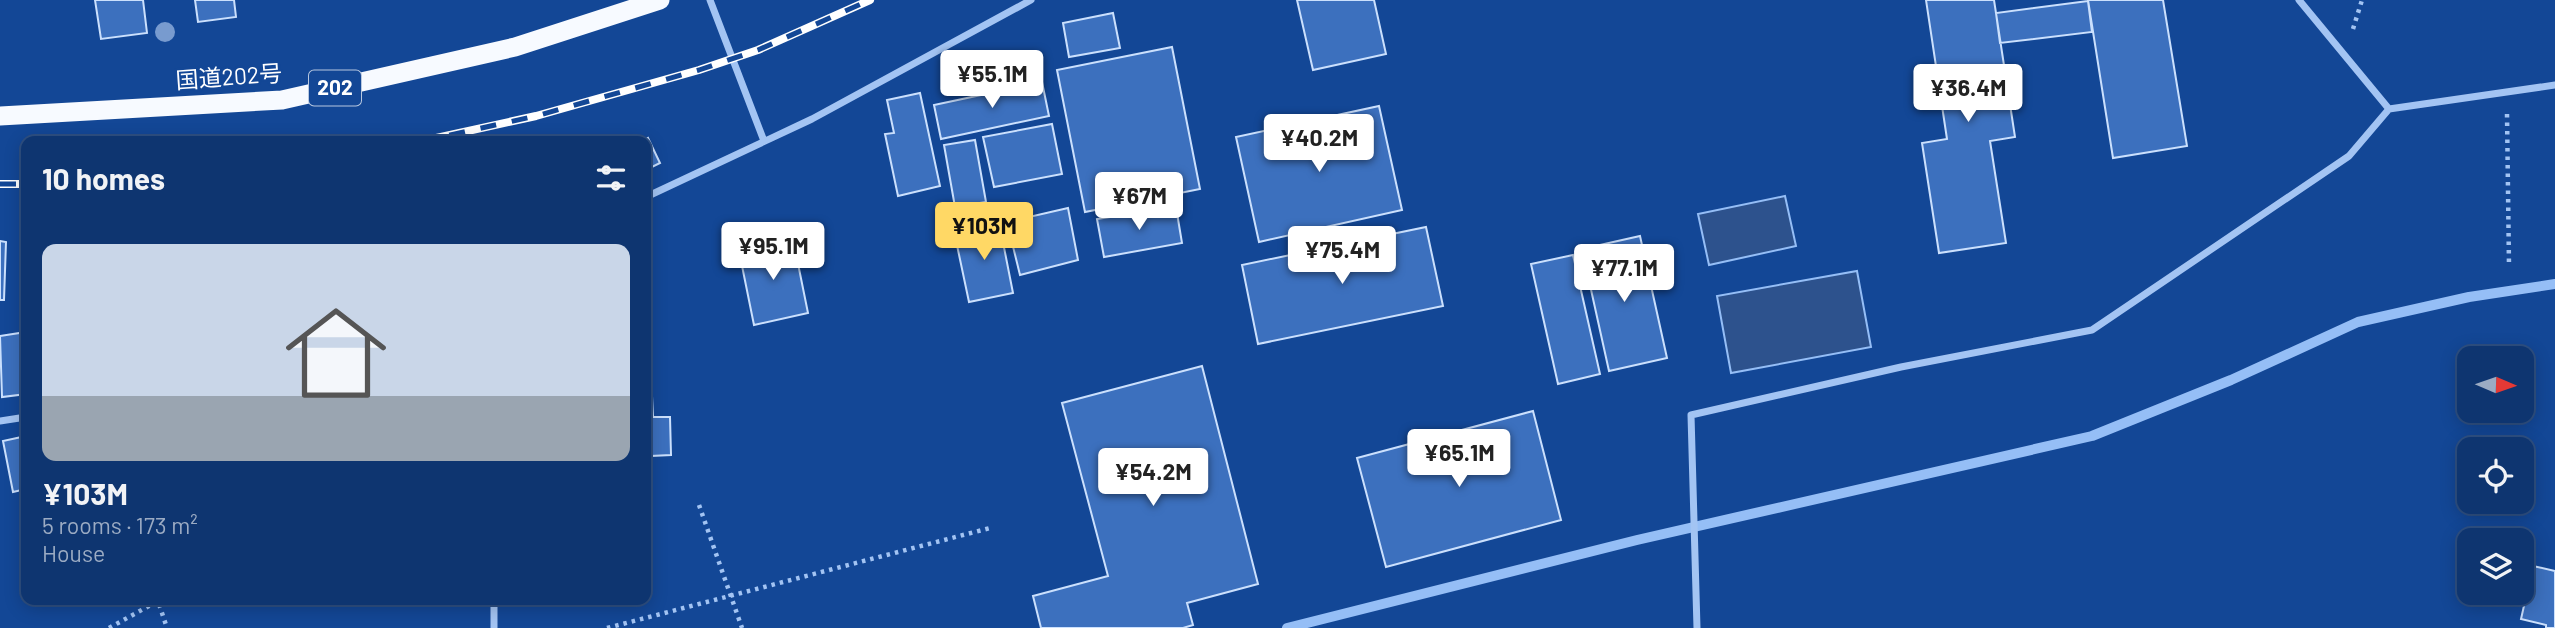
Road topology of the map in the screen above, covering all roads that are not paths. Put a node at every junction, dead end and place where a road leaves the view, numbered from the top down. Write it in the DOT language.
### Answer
graph roads {
  1 [pos="660,0"];
  2 [pos="710,0"];
  3 [pos="1031,0"];
  4 [pos="2299,0"];
  5 [pos="2555,85"];
  6 [pos="2389,109"];
  7 [pos="0,116"];
  8 [pos="764,141"];
  9 [pos="651,195"];
  10 [pos="21,418"];
  11 [pos="0,421"];
  12 [pos="494,605"];
  13 [pos="494,628"];
  14 [pos="1697,628"];
  1 -- 7 [label="highway, 国道202号 / 202"];
  2 -- 8 [label="street"];
  3 -- 8 [label="street"];
  4 -- 6 [label="street"];
  5 -- 6 [label="street"];
  6 -- 14 [label="street"];
  8 -- 9 [label="street"];
  10 -- 11 [label="street"];
  12 -- 13 [label="street"];
}
